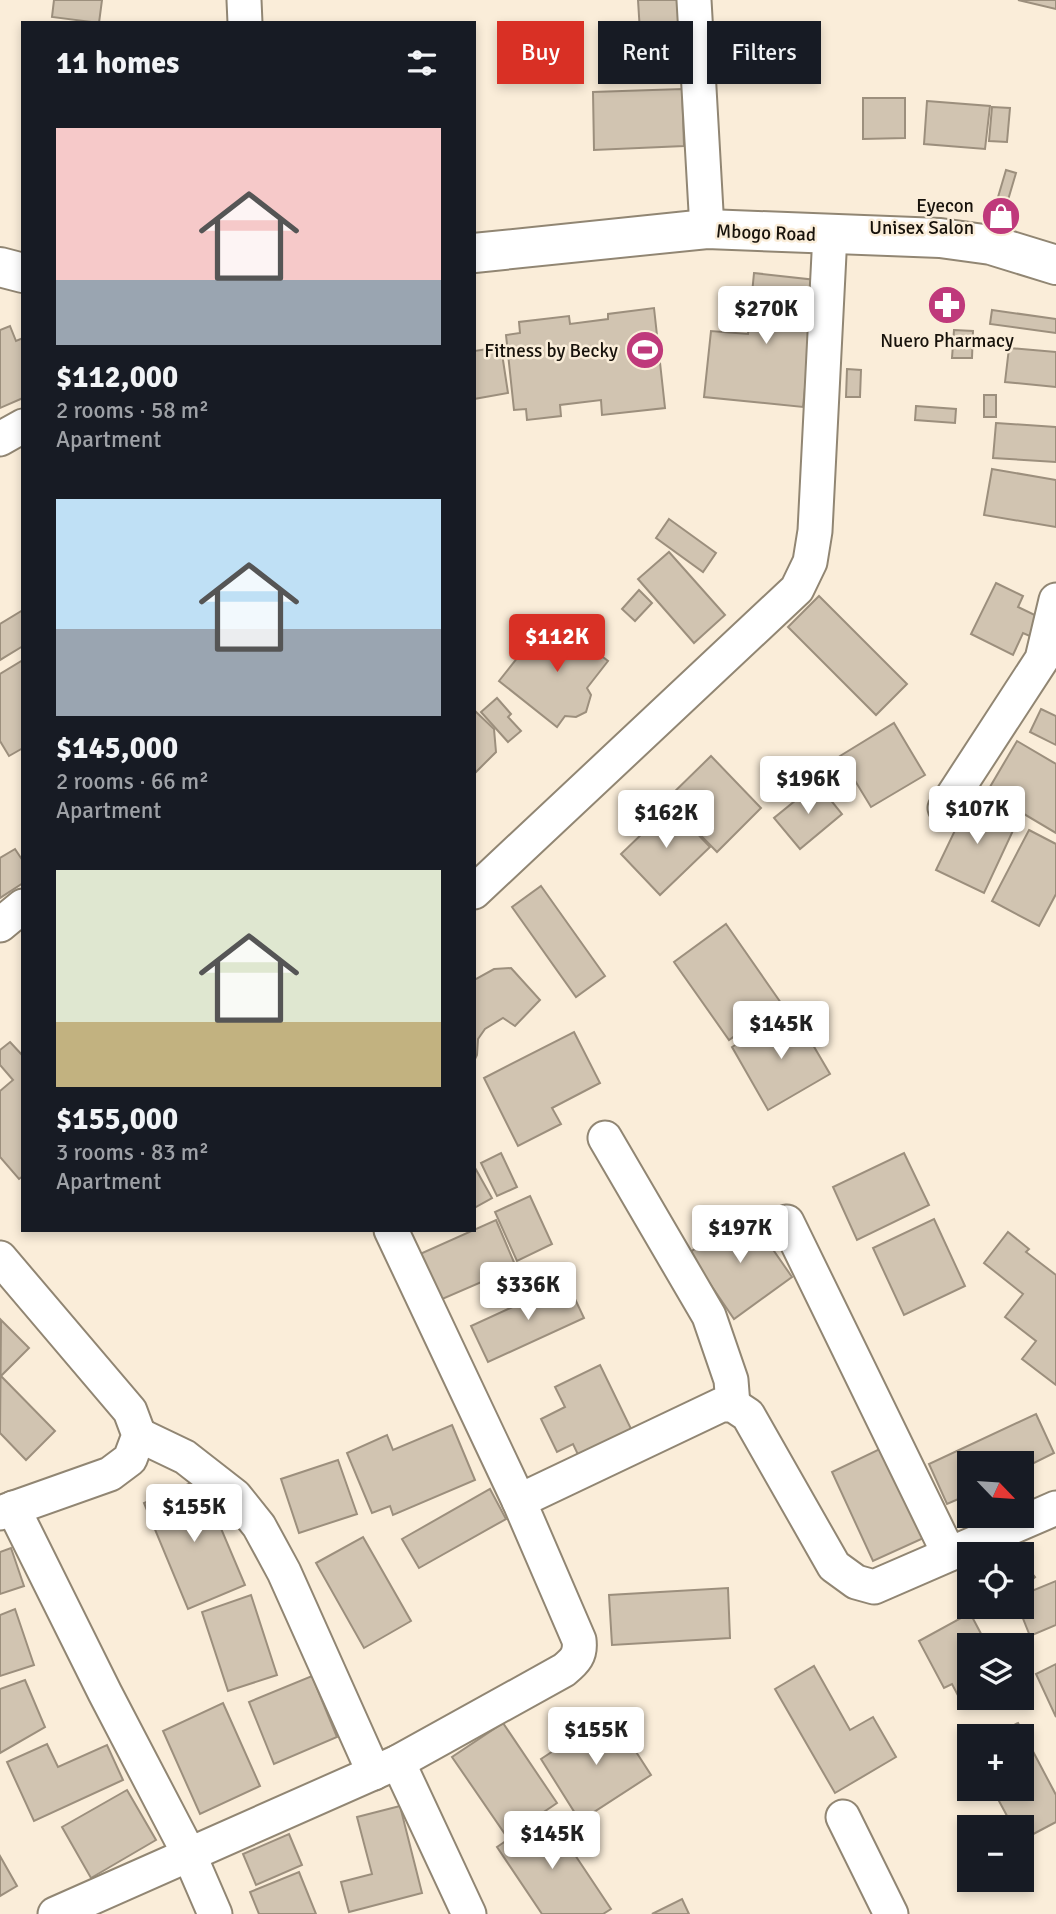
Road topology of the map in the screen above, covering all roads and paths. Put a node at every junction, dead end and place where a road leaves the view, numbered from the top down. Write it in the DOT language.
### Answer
graph roads {
  1 [pos="244,0"];
  2 [pos="694,0"];
  3 [pos="245,21"];
  4 [pos="707,229"];
  5 [pos="830,234"];
  6 [pos="476,253"];
  7 [pos="1056,265"];
  8 [pos="0,267"];
  9 [pos="21,272"];
  10 [pos="21,427"];
  11 [pos="0,439"];
  12 [pos="1056,600"];
  13 [pos="945,808"];
  14 [pos="476,890"];
  15 [pos="21,908"];
  16 [pos="0,925"];
  17 [pos="605,1138"];
  18 [pos="787,1222"];
  19 [pos="392,1232"];
  20 [pos="0,1258"];
  21 [pos="733,1405"];
  22 [pos="139,1435"];
  23 [pos="519,1501"];
  24 [pos="1056,1508"];
  25 [pos="7,1511"];
  26 [pos="949,1554"];
  27 [pos="386,1767"];
  28 [pos="843,1817"];
  29 [pos="189,1854"];
  30 [pos="55,1914"];
  31 [pos="215,1914"];
  32 [pos="469,1914"];
  33 [pos="891,1914"];
  1 -- 3 [label="street"];
  2 -- 4 [label="street"];
  4 -- 5 [label="main road, Mbogo Road"];
  4 -- 6 [label="main road, Mbogo Road"];
  5 -- 7 [label="main road, Mbogo Road"];
  5 -- 14 [label="street"];
  8 -- 9 [label="main road"];
  10 -- 11 [label="street"];
  12 -- 13 [label="street"];
  15 -- 16 [label="street"];
  17 -- 21 [label="street"];
  18 -- 26 [label="street"];
  19 -- 23 [label="street"];
  20 -- 22 [label="street"];
  21 -- 23 [label="street"];
  21 -- 26 [label="street"];
  22 -- 25 [label="street"];
  22 -- 27 [label="street"];
  23 -- 27 [label="street"];
  24 -- 26 [label="street"];
  25 -- 29 [label="street"];
  27 -- 29 [label="street"];
  27 -- 32 [label="street"];
  28 -- 33 [label="street"];
  29 -- 30 [label="street"];
  29 -- 31 [label="street"];
}
